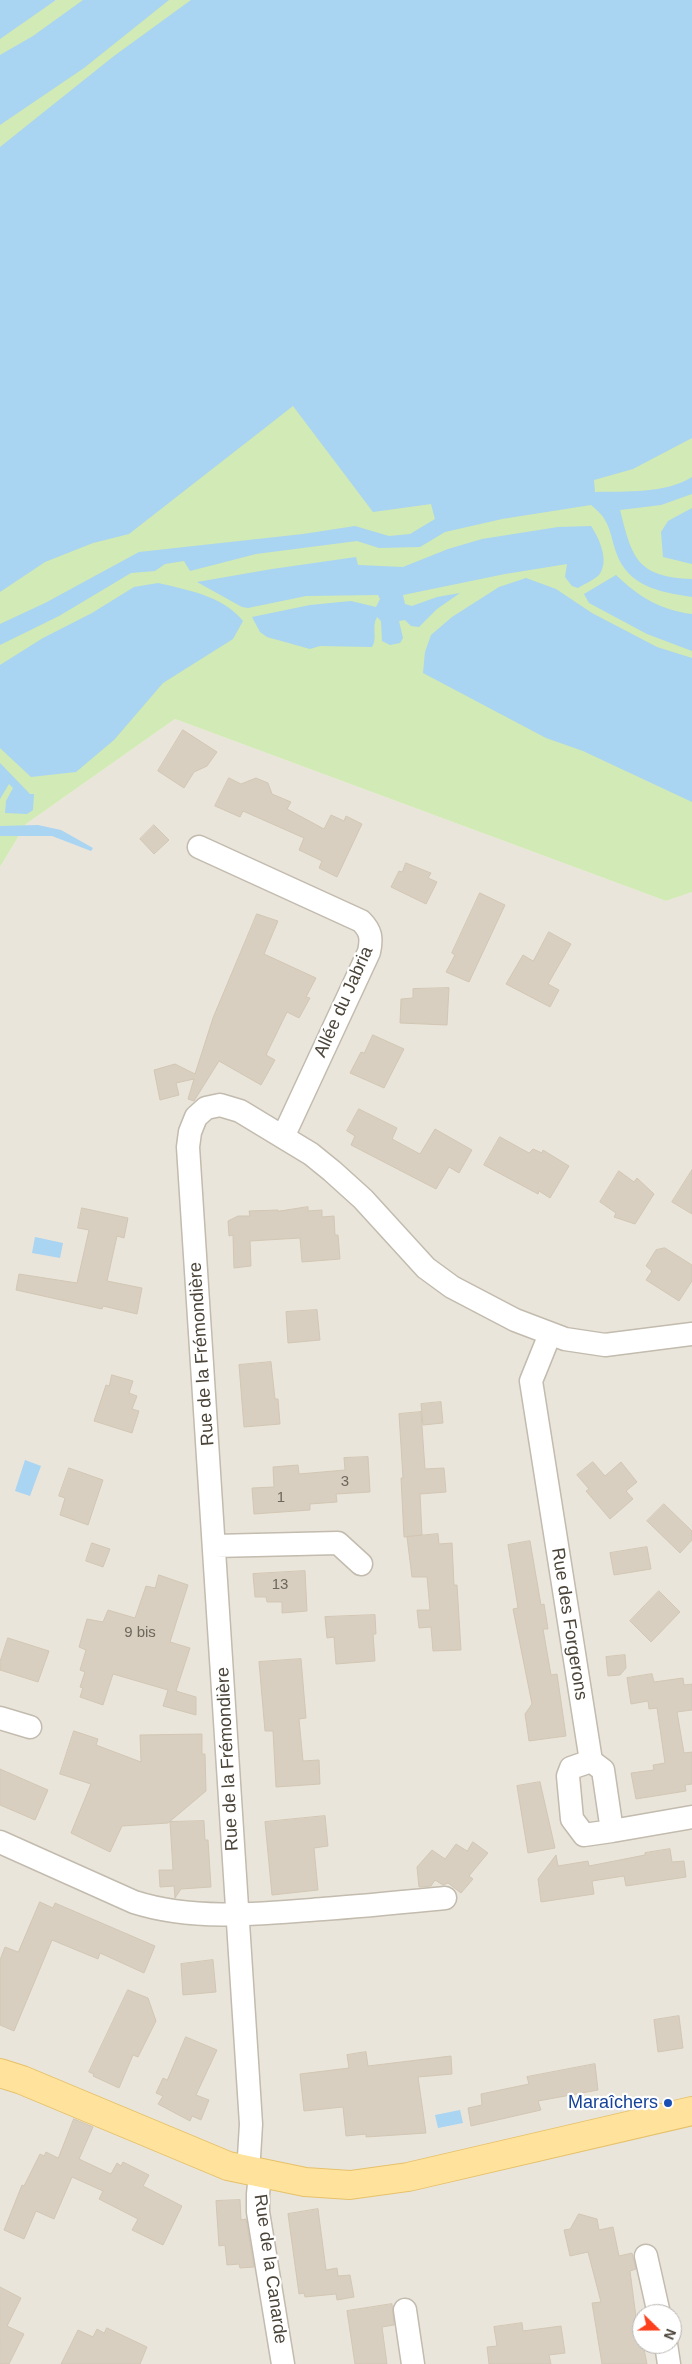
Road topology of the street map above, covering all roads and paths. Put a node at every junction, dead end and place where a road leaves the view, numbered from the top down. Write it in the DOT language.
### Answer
graph roads {
  1 [pos="199,847"];
  2 [pos="283,1136"];
  3 [pos="550,1334"];
  4 [pos="692,1334"];
  5 [pos="215,1546"];
  6 [pos="362,1564"];
  7 [pos="0,1718"];
  8 [pos="30,1728"];
  9 [pos="590,1761"];
  10 [pos="692,1818"];
  11 [pos="612,1831"];
  12 [pos="0,1842"];
  13 [pos="445,1898"];
  14 [pos="236,1913"];
  15 [pos="0,2073"];
  16 [pos="692,2111"];
  17 [pos="253,2172"];
  18 [pos="646,2256"];
  19 [pos="657,2304"];
  20 [pos="405,2310"];
  21 [pos="283,2364"];
  22 [pos="413,2364"];
  1 -- 2 [label="street, Allée du Jabria"];
  2 -- 3 [label="street, Rue de la Frémondière"];
  2 -- 5 [label="street, Rue de la Frémondière"];
  3 -- 4 [label="street, Rue de la Frémondière"];
  3 -- 9 [label="street, Rue des Forgerons"];
  5 -- 6 [label="street"];
  5 -- 14 [label="street, Rue de la Frémondière"];
  7 -- 8 [label="street"];
  9 -- 11 [label="street, Rue des Forgerons"];
  9 -- 11 [label="street"];
  10 -- 11 [label="street"];
  12 -- 14 [label="street"];
  13 -- 14 [label="street"];
  14 -- 17 [label="street, Rue de la Frémondière"];
  15 -- 17 [label="main road"];
  16 -- 17 [label="main road"];
  17 -- 21 [label="street, Rue de la Canarde"];
  18 -- 19 [label="street"];
  20 -- 22 [label="street"];
}
